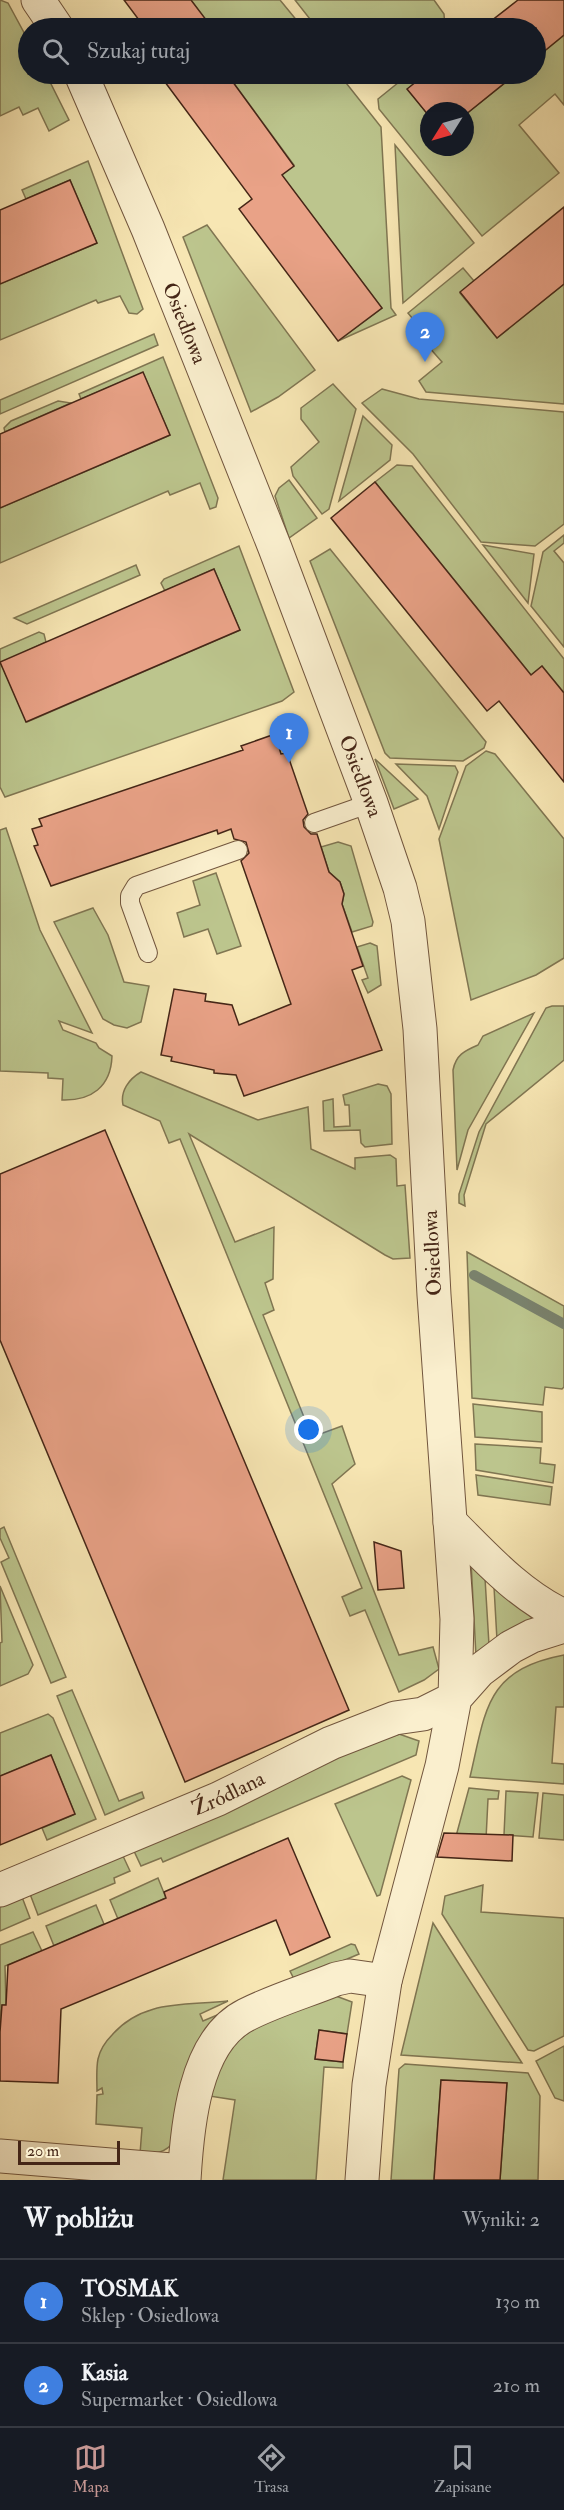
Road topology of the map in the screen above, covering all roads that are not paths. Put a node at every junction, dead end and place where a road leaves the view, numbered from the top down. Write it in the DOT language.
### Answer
graph roads {
  1 [pos="38,0"];
  2 [pos="50,18"];
  3 [pos="85,84"];
  4 [pos="373,809"];
  5 [pos="314,823"];
  6 [pos="238,850"];
  7 [pos="148,953"];
  8 [pos="450,1522"];
  9 [pos="564,1616"];
  10 [pos="564,1626"];
  11 [pos="455,1698"];
  12 [pos="0,1890"];
  13 [pos="385,1981"];
  14 [pos="0,2156"];
  15 [pos="184,2176"];
  16 [pos="362,2180"];
  1 -- 2 [label="street"];
  3 -- 4 [label="street, Osiedlowa"];
  4 -- 5 [label="lane"];
  4 -- 8 [label="street, Osiedlowa"];
  6 -- 7 [label="lane"];
  8 -- 9 [label="street"];
  8 -- 11 [label="street, Osiedlowa"];
  10 -- 11 [label="street"];
  11 -- 12 [label="street, Źródlana"];
  11 -- 13 [label="street, Osiedlowa"];
  13 -- 15 [label="street"];
  13 -- 16 [label="street, Osiedlowa"];
  14 -- 15 [label="street"];
}
